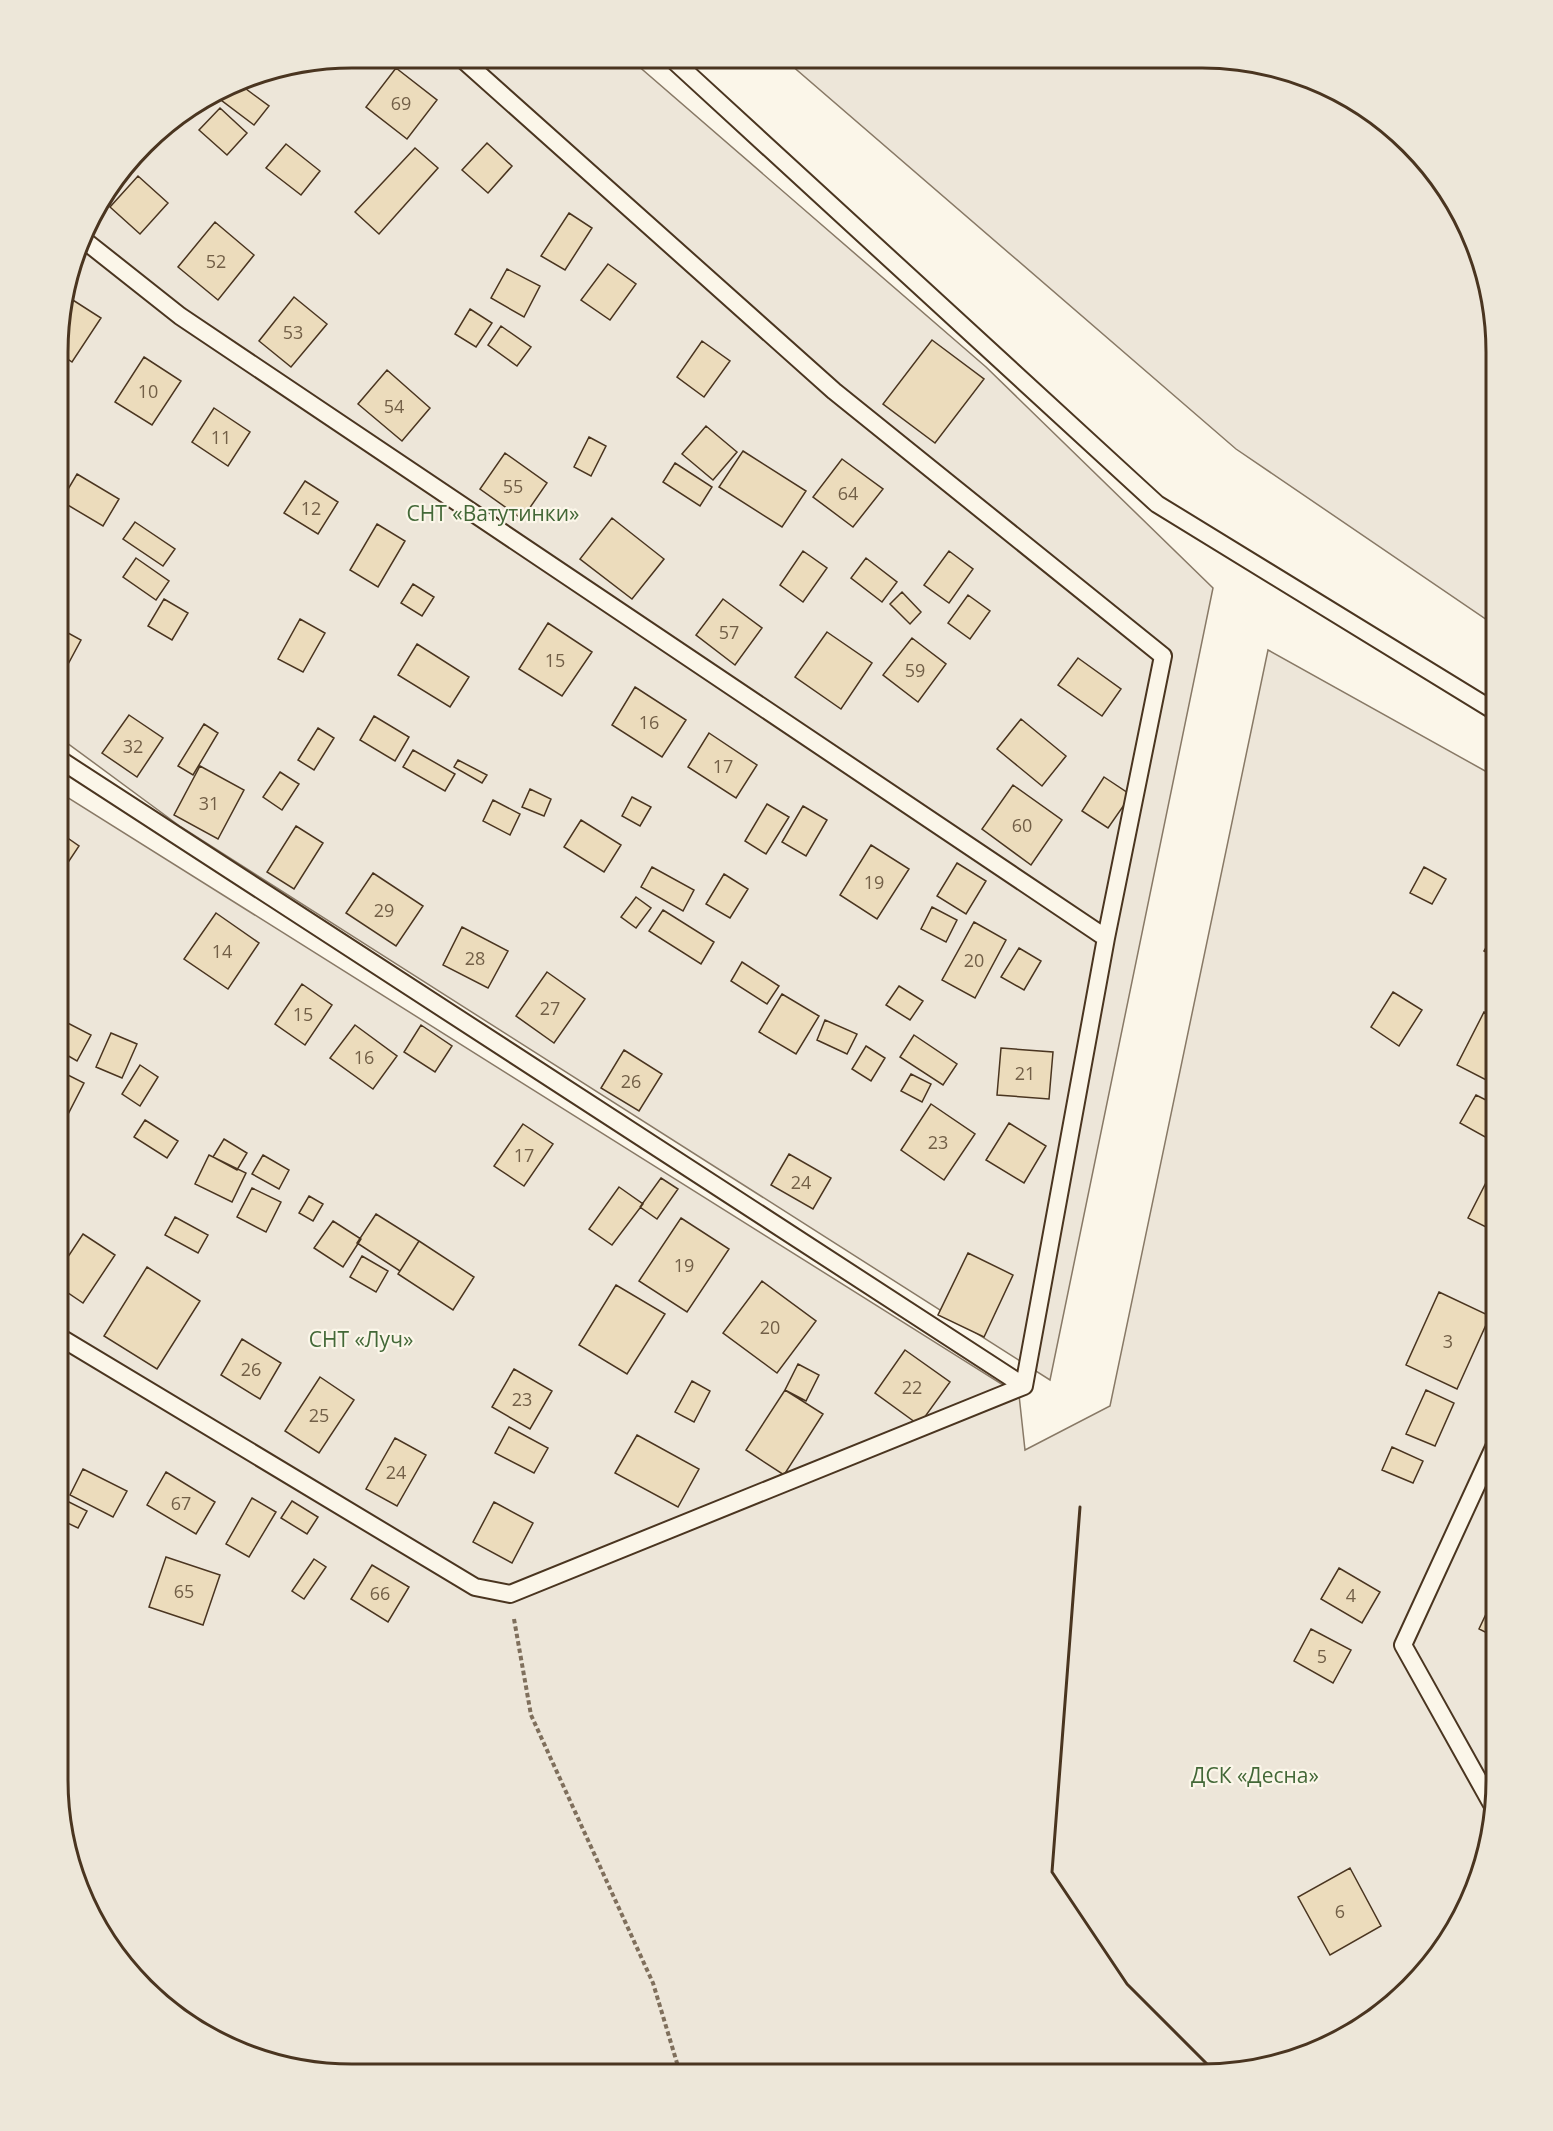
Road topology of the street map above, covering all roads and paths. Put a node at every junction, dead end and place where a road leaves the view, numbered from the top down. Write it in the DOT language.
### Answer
graph roads {
  1 [pos="472,68"];
  2 [pos="682,68"];
  3 [pos="89,244"];
  4 [pos="1486,706"];
  5 [pos="68,765"];
  6 [pos="1106,938"];
  7 [pos="68,1341"];
  8 [pos="1024,1386"];
  9 [pos="1486,1465"];
  10 [pos="510,1594"];
  11 [pos="1485,1792"];
  12 [pos="677,2064"];
  1 -- 6 [label="lane"];
  2 -- 4 [label="lane"];
  3 -- 6 [label="lane"];
  5 -- 8 [label="lane"];
  6 -- 8 [label="lane"];
  7 -- 10 [label="lane"];
  8 -- 10 [label="lane"];
  9 -- 11 [label="lane"];
  10 -- 12 [label="path"];
}
